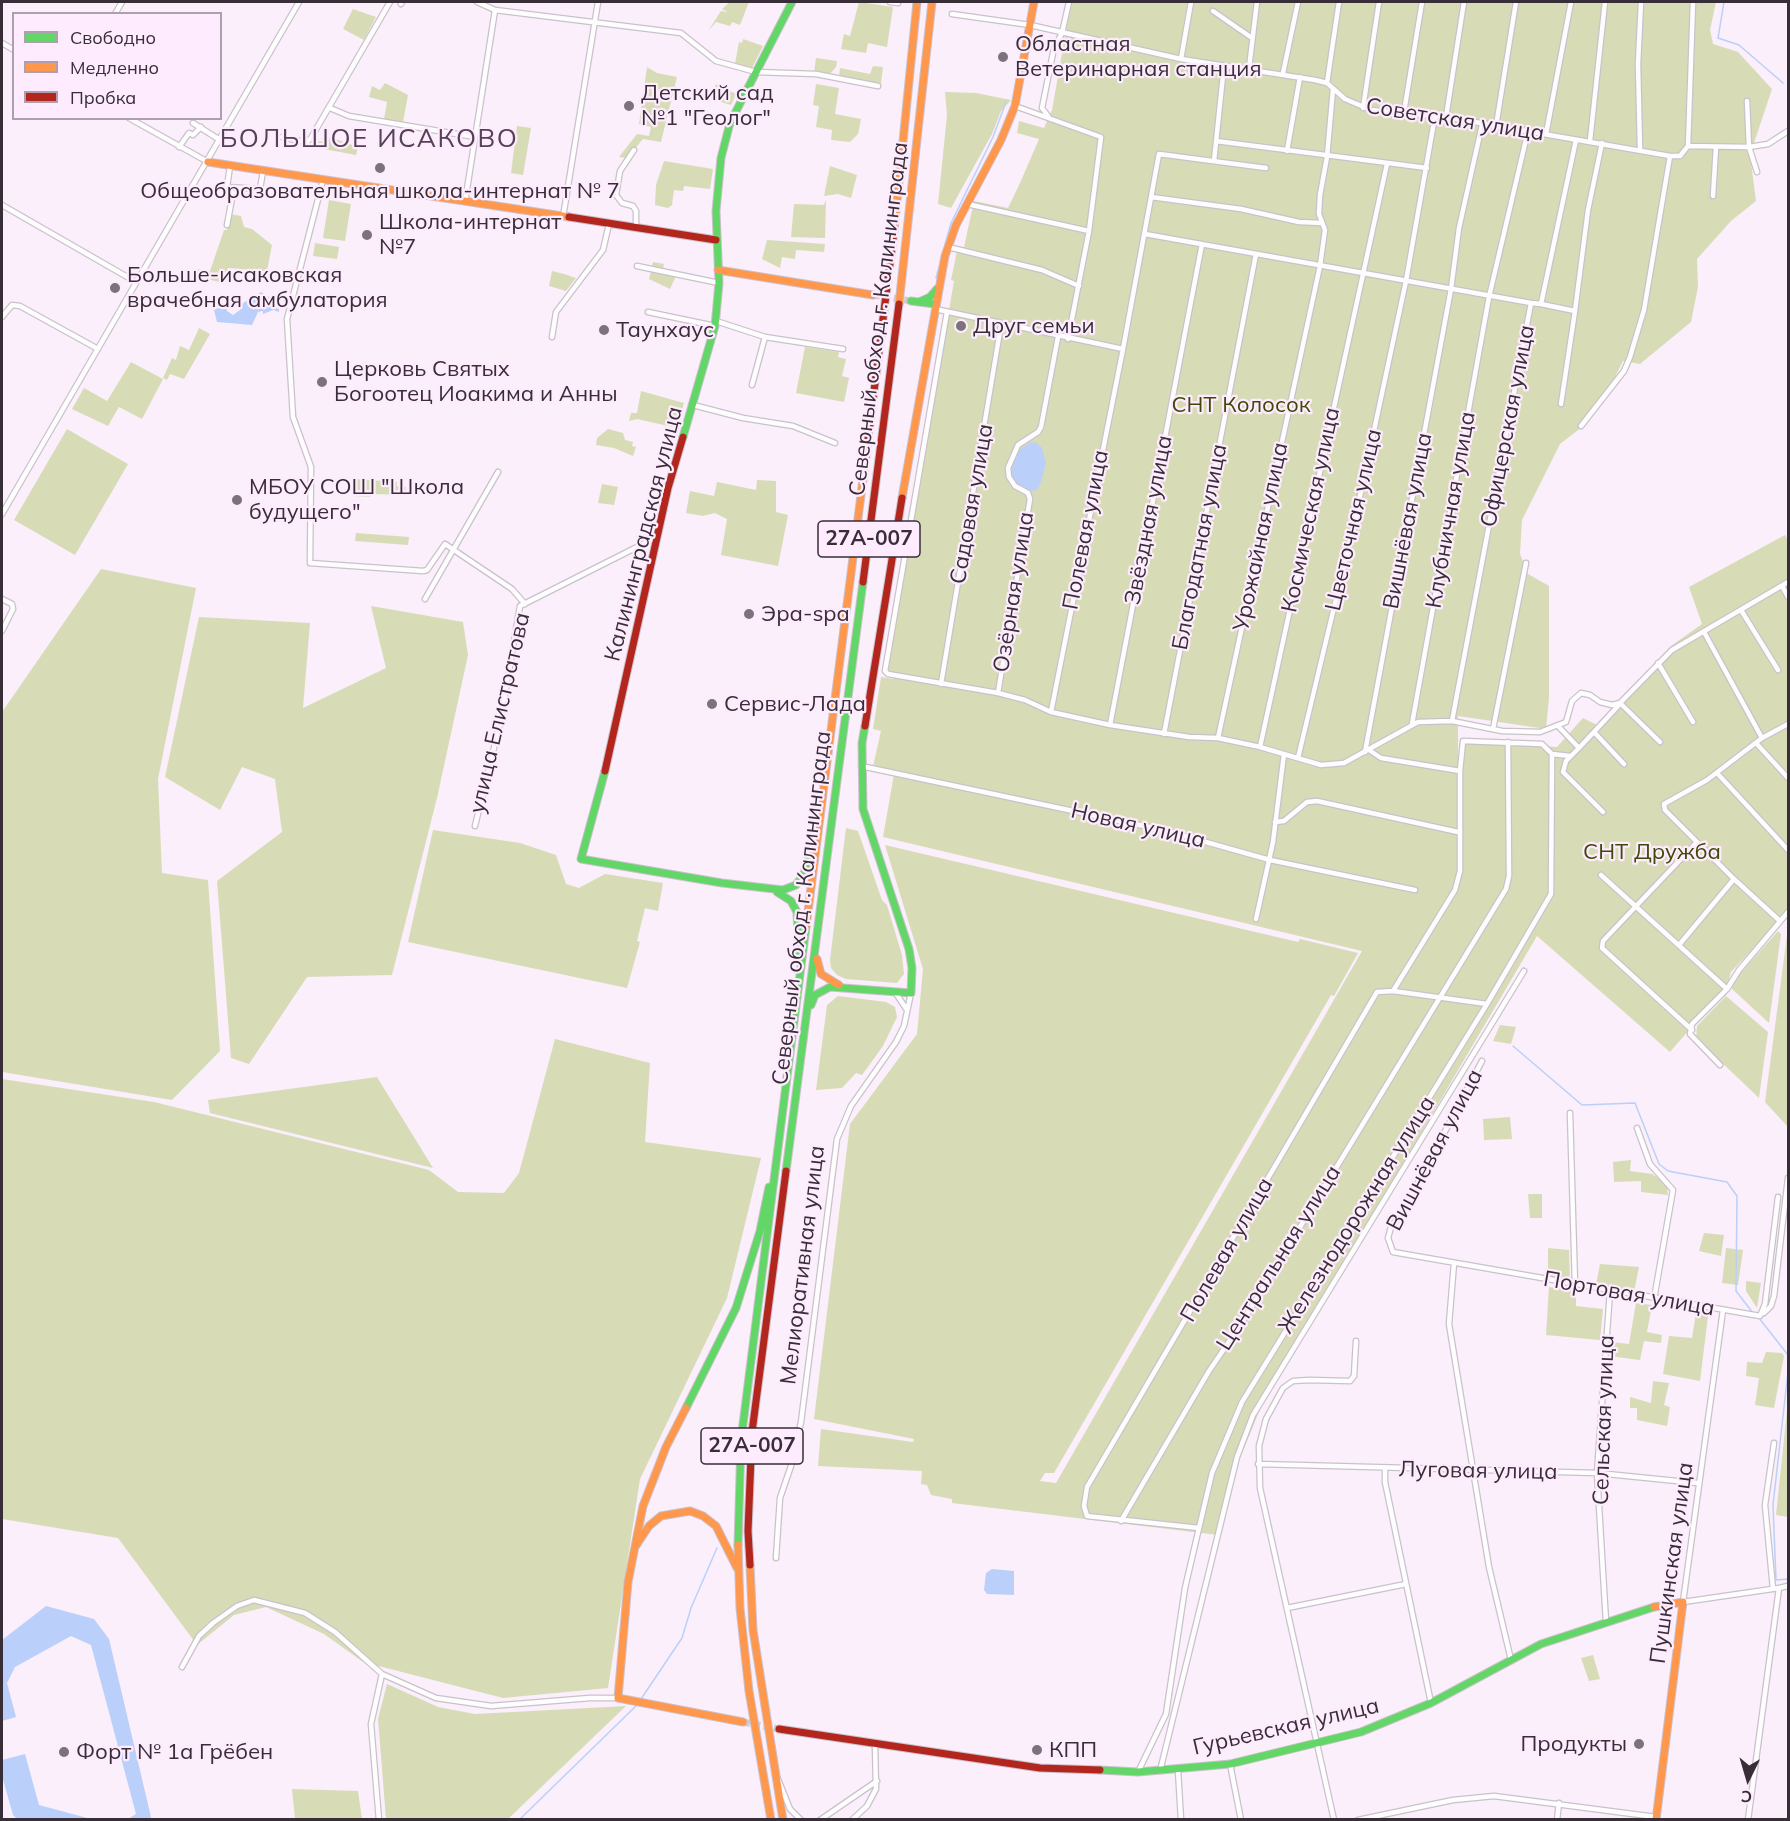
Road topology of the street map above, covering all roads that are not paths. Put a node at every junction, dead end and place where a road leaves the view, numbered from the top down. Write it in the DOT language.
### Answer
graph roads {
  1 [pos="299,2"];
  2 [pos="390,2"];
  3 [pos="477,2"];
  4 [pos="598,2"];
  5 [pos="792,2"];
  6 [pos="890,2"];
  7 [pos="917,2"];
  8 [pos="932,2"];
  9 [pos="1034,2"];
  10 [pos="1069,2"];
  11 [pos="1191,2"];
  12 [pos="1257,2"];
  13 [pos="1298,2"];
  14 [pos="1339,2"];
  15 [pos="1379,2"];
  16 [pos="1422,2"];
  17 [pos="1464,2"];
  18 [pos="1516,2"];
  19 [pos="1571,2"];
  20 [pos="1605,2"];
  21 [pos="1641,2"];
  22 [pos="1693,2"];
  23 [pos="897,3"];
  24 [pos="495,10"];
  25 [pos="1213,10"];
  26 [pos="952,14"];
  27 [pos="593,21"];
  28 [pos="1030,25"];
  29 [pos="1062,33"];
  30 [pos="1252,38"];
  31 [pos="1181,59"];
  32 [pos="1224,66"];
  33 [pos="1249,68"];
  34 [pos="756,72"];
  35 [pos="1283,74"];
  36 [pos="1300,77"];
  37 [pos="1327,83"];
  38 [pos="878,86"];
  39 [pos="1333,90"];
  40 [pos="1747,101"];
  41 [pos="1015,106"];
  42 [pos="330,108"];
  43 [pos="1363,108"];
  44 [pos="1404,112"];
  45 [pos="1435,116"];
  46 [pos="1446,117"];
  47 [pos="1050,118"];
  48 [pos="132,120"];
  49 [pos="193,123"];
  50 [pos="1482,125"];
  51 [pos="1496,126"];
  52 [pos="201,127"];
  53 [pos="1528,131"];
  54 [pos="1788,131"];
  55 [pos="1546,134"];
  56 [pos="282,137"];
  57 [pos="475,137"];
  58 [pos="220,140"];
  59 [pos="1576,140"];
  60 [pos="1216,141"];
  61 [pos="1590,141"];
  62 [pos="1602,143"];
  63 [pos="1688,146"];
  64 [pos="179,147"];
  65 [pos="1716,147"];
  66 [pos="1749,147"];
  67 [pos="1640,149"];
  68 [pos="634,150"];
  69 [pos="1287,151"];
  70 [pos="1670,156"];
  71 [pos="1327,157"];
  72 [pos="1214,161"];
  73 [pos="208,162"];
  74 [pos="1386,164"];
  75 [pos="230,166"];
  76 [pos="1266,168"];
  77 [pos="1427,168"];
  78 [pos="263,171"];
  79 [pos="1757,172"];
  80 [pos="323,180"];
  81 [pos="227,187"];
  82 [pos="1713,196"];
  83 [pos="1151,197"];
  84 [pos="465,202"];
  85 [pos="967,204"];
  86 [pos="2,205"];
  87 [pos="563,217"];
  88 [pos="1322,223"];
  89 [pos="609,224"];
  90 [pos="227,225"];
  91 [pos="636,228"];
  92 [pos="1089,231"];
  93 [pos="1145,234"];
  94 [pos="716,240"];
  95 [pos="1202,244"];
  96 [pos="948,247"];
  97 [pos="1256,254"];
  98 [pos="637,266"];
  99 [pos="1320,266"];
  100 [pos="718,270"];
  101 [pos="733,273"];
  102 [pos="1362,274"];
  103 [pos="1406,281"];
  104 [pos="136,282"];
  105 [pos="719,283"];
  106 [pos="939,284"];
  107 [pos="1079,286"];
  108 [pos="1451,290"];
  109 [pos="718,293"];
  110 [pos="873,295"];
  111 [pos="1489,297"];
  112 [pos="915,301"];
  113 [pos="1531,303"];
  114 [pos="1541,304"];
  115 [pos="935,307"];
  116 [pos="1575,310"];
  117 [pos="648,312"];
  118 [pos="947,312"];
  119 [pos="2,317"];
  120 [pos="932,321"];
  121 [pos="715,324"];
  122 [pos="1001,325"];
  123 [pos="552,337"];
  124 [pos="765,337"];
  125 [pos="1058,337"];
  126 [pos="1068,339"];
  127 [pos="98,349"];
  128 [pos="843,349"];
  129 [pos="1123,349"];
  130 [pos="752,385"];
  131 [pos="1561,404"];
  132 [pos="693,405"];
  133 [pos="1581,426"];
  134 [pos="835,443"];
  135 [pos="498,472"];
  136 [pos="2,514"];
  137 [pos="657,537"];
  138 [pos="453,549"];
  139 [pos="1526,563"];
  140 [pos="1788,582"];
  141 [pos="1782,586"];
  142 [pos="1788,597"];
  143 [pos="2,598"];
  144 [pos="425,599"];
  145 [pos="525,604"];
  146 [pos="1741,610"];
  147 [pos="2,631"];
  148 [pos="1704,632"];
  149 [pos="1658,663"];
  150 [pos="1778,670"];
  151 [pos="941,684"];
  152 [pos="998,693"];
  153 [pos="1620,703"];
  154 [pos="1051,712"];
  155 [pos="1452,721"];
  156 [pos="1693,722"];
  157 [pos="1412,724"];
  158 [pos="1788,724"];
  159 [pos="1110,725"];
  160 [pos="1558,726"];
  161 [pos="1493,729"];
  162 [pos="1594,732"];
  163 [pos="1164,734"];
  164 [pos="1218,738"];
  165 [pos="1762,738"];
  166 [pos="1508,742"];
  167 [pos="1660,742"];
  168 [pos="1756,743"];
  169 [pos="1260,747"];
  170 [pos="1579,748"];
  171 [pos="1367,751"];
  172 [pos="1284,754"];
  173 [pos="1552,754"];
  174 [pos="1570,756"];
  175 [pos="1298,758"];
  176 [pos="1624,764"];
  177 [pos="861,766"];
  178 [pos="1460,771"];
  179 [pos="1717,773"];
  180 [pos="1788,778"];
  181 [pos="1603,812"];
  182 [pos="818,820"];
  183 [pos="1275,822"];
  184 [pos="475,826"];
  185 [pos="1458,832"];
  186 [pos="1697,842"];
  187 [pos="1788,850"];
  188 [pos="1269,860"];
  189 [pos="1601,875"];
  190 [pos="1734,879"];
  191 [pos="771,890"];
  192 [pos="1415,890"];
  193 [pos="1637,908"];
  194 [pos="1788,912"];
  195 [pos="819,915"];
  196 [pos="1256,919"];
  197 [pos="1780,921"];
  198 [pos="1679,945"];
  199 [pos="800,965"];
  200 [pos="1524,971"];
  201 [pos="912,975"];
  202 [pos="841,987"];
  203 [pos="1726,989"];
  204 [pos="1393,991"];
  205 [pos="895,992"];
  206 [pos="911,993"];
  207 [pos="1440,997"];
  208 [pos="1486,1004"];
  209 [pos="908,1012"];
  210 [pos="1692,1029"];
  211 [pos="803,1046"];
  212 [pos="1482,1061"];
  213 [pos="1720,1065"];
  214 [pos="1570,1113"];
  215 [pos="1637,1128"];
  216 [pos="774,1167"];
  217 [pos="1788,1178"];
  218 [pos="1778,1197"];
  219 [pos="1388,1238"];
  220 [pos="1454,1263"];
  221 [pos="1575,1286"];
  222 [pos="1610,1291"];
  223 [pos="1654,1299"];
  224 [pos="1723,1310"];
  225 [pos="1761,1316"];
  226 [pos="1356,1341"];
  227 [pos="1774,1443"];
  228 [pos="1258,1464"];
  229 [pos="1385,1468"];
  230 [pos="1474,1471"];
  231 [pos="1597,1473"];
  232 [pos="1697,1483"];
  233 [pos="1121,1521"];
  234 [pos="1199,1528"];
  235 [pos="633,1549"];
  236 [pos="776,1558"];
  237 [pos="738,1570"];
  238 [pos="1406,1584"];
  239 [pos="1783,1587"];
  240 [pos="1773,1589"];
  241 [pos="1683,1602"];
  242 [pos="1287,1608"];
  243 [pos="1606,1622"];
  244 [pos="1510,1660"];
  245 [pos="182,1667"];
  246 [pos="382,1674"];
  247 [pos="618,1698"];
  248 [pos="1431,1703"];
  249 [pos="743,1722"];
  250 [pos="779,1728"];
  251 [pos="1316,1743"];
  252 [pos="875,1744"];
  253 [pos="1230,1764"];
  254 [pos="1178,1770"];
  255 [pos="1160,1771"];
  256 [pos="1138,1772"];
  257 [pos="774,1773"];
  258 [pos="877,1781"];
  259 [pos="1559,1803"];
  260 [pos="1656,1818"];
  261 [pos="379,1820"];
  262 [pos="771,1820"];
  263 [pos="783,1820"];
  264 [pos="801,1820"];
  265 [pos="820,1820"];
  266 [pos="852,1820"];
  267 [pos="1181,1820"];
  268 [pos="1241,1820"];
  269 [pos="1334,1820"];
  270 [pos="1358,1820"];
  271 [pos="1557,1820"];
  272 [pos="1748,1820"];
  1 -- 58 [label="street"];
  2 -- 42 [label="street"];
  3 -- 24 [label="street"];
  4 -- 27 [label="street"];
  5 -- 34 [label="main road, Калининградская улица"];
  6 -- 23 [label="street"];
  7 -- 182 [label="main road, Северный обход г. Калининграда / 27А-007"];
  8 -- 195 [label="main road, Северный обход г. Калининграда / 27А-007"];
  9 -- 28 [label="main road"];
  10 -- 29 [label="street"];
  11 -- 31 [label="street"];
  12 -- 30 [label="street"];
  13 -- 35 [label="street"];
  14 -- 37 [label="street"];
  15 -- 43 [label="street"];
  16 -- 44 [label="street"];
  17 -- 46 [label="street"];
  18 -- 51 [label="street"];
  19 -- 55 [label="street"];
  20 -- 61 [label="street"];
  21 -- 67 [label="street"];
  22 -- 63 [label="street"];
  24 -- 27 [label="street"];
  24 -- 57 [label="street"];
  25 -- 30 [label="street"];
  26 -- 28 [label="street"];
  27 -- 34 [label="street"];
  27 -- 87 [label="street"];
  28 -- 29 [label="street"];
  28 -- 41 [label="main road"];
  29 -- 31 [label="street"];
  29 -- 47 [label="street"];
  30 -- 33 [label="street"];
  31 -- 32 [label="street"];
  32 -- 33 [label="street"];
  32 -- 60 [label="street"];
  33 -- 35 [label="street"];
  34 -- 38 [label="street"];
  34 -- 94 [label="main road, Калининградская улица"];
  35 -- 36 [label="street"];
  36 -- 37 [label="street"];
  36 -- 69 [label="street"];
  37 -- 39 [label="street, Советская улица"];
  39 -- 43 [label="street, Советская улица"];
  39 -- 71 [label="street, Урожайная улица"];
  40 -- 66 [label="street"];
  41 -- 47 [label="street"];
  41 -- 85 [label="main road"];
  42 -- 56 [label="street"];
  42 -- 57 [label="street"];
  43 -- 44 [label="street, Советская улица"];
  44 -- 45 [label="street, Советская улица"];
  45 -- 46 [label="street, Советская улица"];
  45 -- 77 [label="street, Цветочная улица"];
  46 -- 50 [label="street, Советская улица"];
  47 -- 92 [label="street"];
  48 -- 64 [label="street"];
  49 -- 52 [label="street"];
  50 -- 51 [label="street, Советская улица"];
  50 -- 108 [label="street, Вишнёвая улица"];
  51 -- 53 [label="street, Советская улица"];
  52 -- 58 [label="street"];
  52 -- 64 [label="street"];
  53 -- 55 [label="street, Советская улица"];
  53 -- 111 [label="street, Клубничная улица"];
  54 -- 66 [label="street"];
  55 -- 59 [label="street, Советская улица"];
  57 -- 84 [label="street"];
  58 -- 73 [label="street"];
  59 -- 61 [label="street, Советская улица"];
  59 -- 114 [label="street"];
  60 -- 69 [label="street"];
  60 -- 72 [label="street"];
  61 -- 62 [label="street, Советская улица"];
  62 -- 67 [label="street, Советская улица"];
  62 -- 116 [label="street"];
  63 -- 65 [label="street"];
  63 -- 70 [label="street"];
  64 -- 73 [label="street"];
  65 -- 66 [label="street"];
  65 -- 82 [label="street"];
  66 -- 79 [label="street"];
  67 -- 70 [label="street, Советская улица"];
  68 -- 91 [label="street"];
  69 -- 71 [label="street"];
  70 -- 133 [label="street"];
  71 -- 74 [label="street"];
  71 -- 88 [label="street, Урожайная улица"];
  72 -- 76 [label="street"];
  72 -- 83 [label="street"];
  73 -- 75 [label="main road"];
  73 -- 104 [label="street"];
  74 -- 77 [label="street"];
  74 -- 102 [label="street, Космическая улица"];
  75 -- 78 [label="main road"];
  75 -- 81 [label="street"];
  77 -- 103 [label="street, Цветочная улица"];
  78 -- 80 [label="main road"];
  78 -- 81 [label="street"];
  80 -- 84 [label="main road"];
  80 -- 138 [label="street"];
  81 -- 90 [label="street"];
  83 -- 88 [label="street"];
  83 -- 93 [label="street"];
  84 -- 87 [label="main road"];
  85 -- 92 [label="street"];
  85 -- 96 [label="main road"];
  86 -- 104 [label="street"];
  87 -- 89 [label="main road"];
  88 -- 99 [label="street, Урожайная улица"];
  89 -- 91 [label="main road"];
  89 -- 123 [label="street"];
  91 -- 94 [label="main road"];
  92 -- 107 [label="street"];
  93 -- 95 [label="street, Офицерская улица"];
  93 -- 129 [label="street"];
  94 -- 100 [label="main road, Калининградская улица"];
  95 -- 97 [label="street, Офицерская улица"];
  95 -- 159 [label="street, Звёздная улица"];
  96 -- 106 [label="main road"];
  96 -- 107 [label="street"];
  97 -- 99 [label="street, Офицерская улица"];
  97 -- 163 [label="street, Благодатная улица"];
  98 -- 105 [label="street"];
  99 -- 102 [label="street, Офицерская улица"];
  99 -- 164 [label="street, Урожайная улица"];
  100 -- 101 [label="main road"];
  100 -- 105 [label="main road, Калининградская улица"];
  101 -- 109 [label="main road"];
  101 -- 110 [label="main road"];
  102 -- 103 [label="street, Офицерская улица"];
  102 -- 169 [label="street, Космическая улица"];
  103 -- 108 [label="street, Офицерская улица"];
  103 -- 175 [label="street, Цветочная улица"];
  104 -- 127 [label="street"];
  105 -- 109 [label="main road, Калининградская улица"];
  106 -- 112 [label="main road"];
  106 -- 115 [label="main road"];
  107 -- 126 [label="street"];
  108 -- 111 [label="street, Офицерская улица"];
  108 -- 171 [label="street, Вишнёвая улица"];
  109 -- 121 [label="main road, Калининградская улица"];
  111 -- 113 [label="street, Офицерская улица"];
  111 -- 157 [label="street, Клубничная улица"];
  112 -- 115 [label="main road"];
  112 -- 120 [label="main road"];
  113 -- 114 [label="street"];
  113 -- 155 [label="street, Офицерская улица"];
  114 -- 116 [label="street"];
  115 -- 118 [label="street"];
  115 -- 120 [label="main road"];
  116 -- 131 [label="street"];
  117 -- 121 [label="street"];
  118 -- 122 [label="street"];
  118 -- 151 [label="street"];
  119 -- 127 [label="street"];
  120 -- 177 [label="main road"];
  121 -- 124 [label="street"];
  121 -- 132 [label="main road, Калининградская улица"];
  122 -- 125 [label="street"];
  122 -- 151 [label="street, Садовая улица"];
  124 -- 128 [label="street"];
  124 -- 130 [label="street"];
  125 -- 126 [label="street"];
  125 -- 152 [label="street, Озёрная улица"];
  126 -- 129 [label="street"];
  127 -- 136 [label="street"];
  129 -- 154 [label="street, Полевая улица"];
  132 -- 134 [label="street"];
  132 -- 137 [label="main road, Калининградская улица"];
  135 -- 138 [label="street"];
  137 -- 145 [label="street, улица Елистратова"];
  137 -- 191 [label="main road, Калининградская улица"];
  138 -- 144 [label="street"];
  138 -- 145 [label="street"];
  139 -- 161 [label="street"];
  140 -- 141 [label="street"];
  141 -- 142 [label="street"];
  141 -- 146 [label="street"];
  143 -- 147 [label="street"];
  145 -- 184 [label="street, улица Елистратова"];
  146 -- 148 [label="street"];
  146 -- 150 [label="street"];
  148 -- 149 [label="street"];
  148 -- 165 [label="street"];
  149 -- 153 [label="street"];
  149 -- 156 [label="street"];
  151 -- 152 [label="street"];
  152 -- 154 [label="street"];
  153 -- 160 [label="street"];
  153 -- 162 [label="street"];
  153 -- 167 [label="street"];
  154 -- 159 [label="street"];
  155 -- 157 [label="street"];
  155 -- 161 [label="street"];
  157 -- 171 [label="street"];
  158 -- 165 [label="street"];
  159 -- 163 [label="street"];
  160 -- 161 [label="street"];
  160 -- 170 [label="street"];
  162 -- 170 [label="street"];
  162 -- 176 [label="street"];
  163 -- 164 [label="street"];
  164 -- 169 [label="street"];
  165 -- 168 [label="street"];
  166 -- 173 [label="street"];
  166 -- 178 [label="street"];
  166 -- 207 [label="street"];
  168 -- 179 [label="street"];
  168 -- 180 [label="street"];
  169 -- 172 [label="street"];
  170 -- 174 [label="street"];
  171 -- 175 [label="street"];
  171 -- 178 [label="street"];
  172 -- 175 [label="street"];
  172 -- 183 [label="street"];
  173 -- 174 [label="street"];
  173 -- 208 [label="street, Железнодорожная улица"];
  174 -- 181 [label="street"];
  177 -- 188 [label="street, Новая улица"];
  177 -- 201 [label="main road"];
  178 -- 185 [label="street"];
  179 -- 186 [label="street"];
  179 -- 187 [label="street"];
  182 -- 191 [label="main road"];
  182 -- 199 [label="main road, Северный обход г. Калининграда / 27А-007"];
  183 -- 185 [label="street"];
  183 -- 188 [label="street"];
  185 -- 204 [label="street"];
  186 -- 190 [label="street"];
  186 -- 193 [label="street"];
  188 -- 192 [label="street, Новая улица"];
  188 -- 196 [label="street"];
  189 -- 193 [label="street"];
  190 -- 197 [label="street"];
  190 -- 198 [label="street"];
  191 -- 199 [label="main road"];
  193 -- 198 [label="street"];
  193 -- 210 [label="street"];
  194 -- 197 [label="street"];
  195 -- 202 [label="main road"];
  195 -- 211 [label="main road, Северный обход г. Калининграда / 27А-007"];
  197 -- 203 [label="street"];
  198 -- 203 [label="street"];
  199 -- 216 [label="main road, Северный обход г. Калининграда / 27А-007"];
  200 -- 255 [label="street"];
  201 -- 205 [label="main road"];
  201 -- 206 [label="main road"];
  202 -- 205 [label="main road"];
  202 -- 211 [label="main road"];
  203 -- 210 [label="street"];
  204 -- 207 [label="street"];
  204 -- 233 [label="street, Полевая улица"];
  205 -- 206 [label="main road"];
  205 -- 209 [label="street"];
  206 -- 209 [label="street, Мелиоративная улица"];
  207 -- 208 [label="street"];
  207 -- 233 [label="street, Центральная улица"];
  208 -- 234 [label="street, Железнодорожная улица"];
  209 -- 236 [label="street, Мелиоративная улица"];
  210 -- 213 [label="street"];
  211 -- 257 [label="main road, Северный обход г. Калининграда / 27А-007"];
  212 -- 219 [label="street, Вишнёвая улица"];
  214 -- 221 [label="street"];
  215 -- 223 [label="street"];
  216 -- 235 [label="main road"];
  216 -- 237 [label="main road, Северный обход г. Калининграда / 27А-007"];
  217 -- 225 [label="street"];
  218 -- 225 [label="street"];
  219 -- 220 [label="street, Портовая улица"];
  220 -- 221 [label="street, Портовая улица"];
  220 -- 230 [label="street"];
  221 -- 222 [label="street, Портовая улица"];
  222 -- 223 [label="street, Портовая улица"];
  222 -- 231 [label="street, Сельская улица"];
  223 -- 224 [label="street, Портовая улица"];
  224 -- 225 [label="street, Портовая улица"];
  224 -- 232 [label="street, Пушкинская улица"];
  226 -- 228 [label="street"];
  227 -- 240 [label="street"];
  228 -- 229 [label="street, Луговая улица"];
  228 -- 242 [label="street"];
  229 -- 230 [label="street, Луговая улица"];
  229 -- 238 [label="street"];
  230 -- 231 [label="street, Луговая улица"];
  230 -- 244 [label="street"];
  231 -- 232 [label="street, Луговая улица"];
  231 -- 243 [label="street, Сельская улица"];
  232 -- 241 [label="street, Пушкинская улица"];
  233 -- 234 [label="street"];
  234 -- 256 [label="street, Железнодорожная улица"];
  235 -- 237 [label="main road"];
  235 -- 247 [label="main road"];
  237 -- 262 [label="main road, Северный обход г. Калининграда / 27А-007"];
  238 -- 242 [label="street"];
  238 -- 248 [label="street"];
  239 -- 240 [label="street, Гурьевская улица"];
  239 -- 272 [label="street"];
  240 -- 241 [label="street, Гурьевская улица"];
  241 -- 243 [label="main road, Гурьевская улица"];
  241 -- 260 [label="main road, Пушкинская улица"];
  242 -- 251 [label="street"];
  243 -- 244 [label="main road, Гурьевская улица"];
  244 -- 248 [label="main road, Гурьевская улица"];
  245 -- 246 [label="street"];
  246 -- 247 [label="street"];
  246 -- 261 [label="street"];
  247 -- 249 [label="main road"];
  248 -- 251 [label="main road, Гурьевская улица"];
  250 -- 252 [label="main road, Гурьевская улица"];
  251 -- 253 [label="main road, Гурьевская улица"];
  251 -- 269 [label="street"];
  252 -- 256 [label="main road, Гурьевская улица"];
  252 -- 258 [label="street"];
  253 -- 254 [label="main road, Гурьевская улица"];
  253 -- 268 [label="street"];
  254 -- 255 [label="main road, Гурьевская улица"];
  254 -- 267 [label="street"];
  255 -- 256 [label="main road, Гурьевская улица"];
  257 -- 263 [label="main road, Северный обход г. Калининграда / 27А-007"];
  257 -- 264 [label="street"];
  258 -- 265 [label="street"];
  258 -- 266 [label="street"];
  259 -- 260 [label="street"];
  259 -- 270 [label="street"];
  259 -- 271 [label="street"];
}
